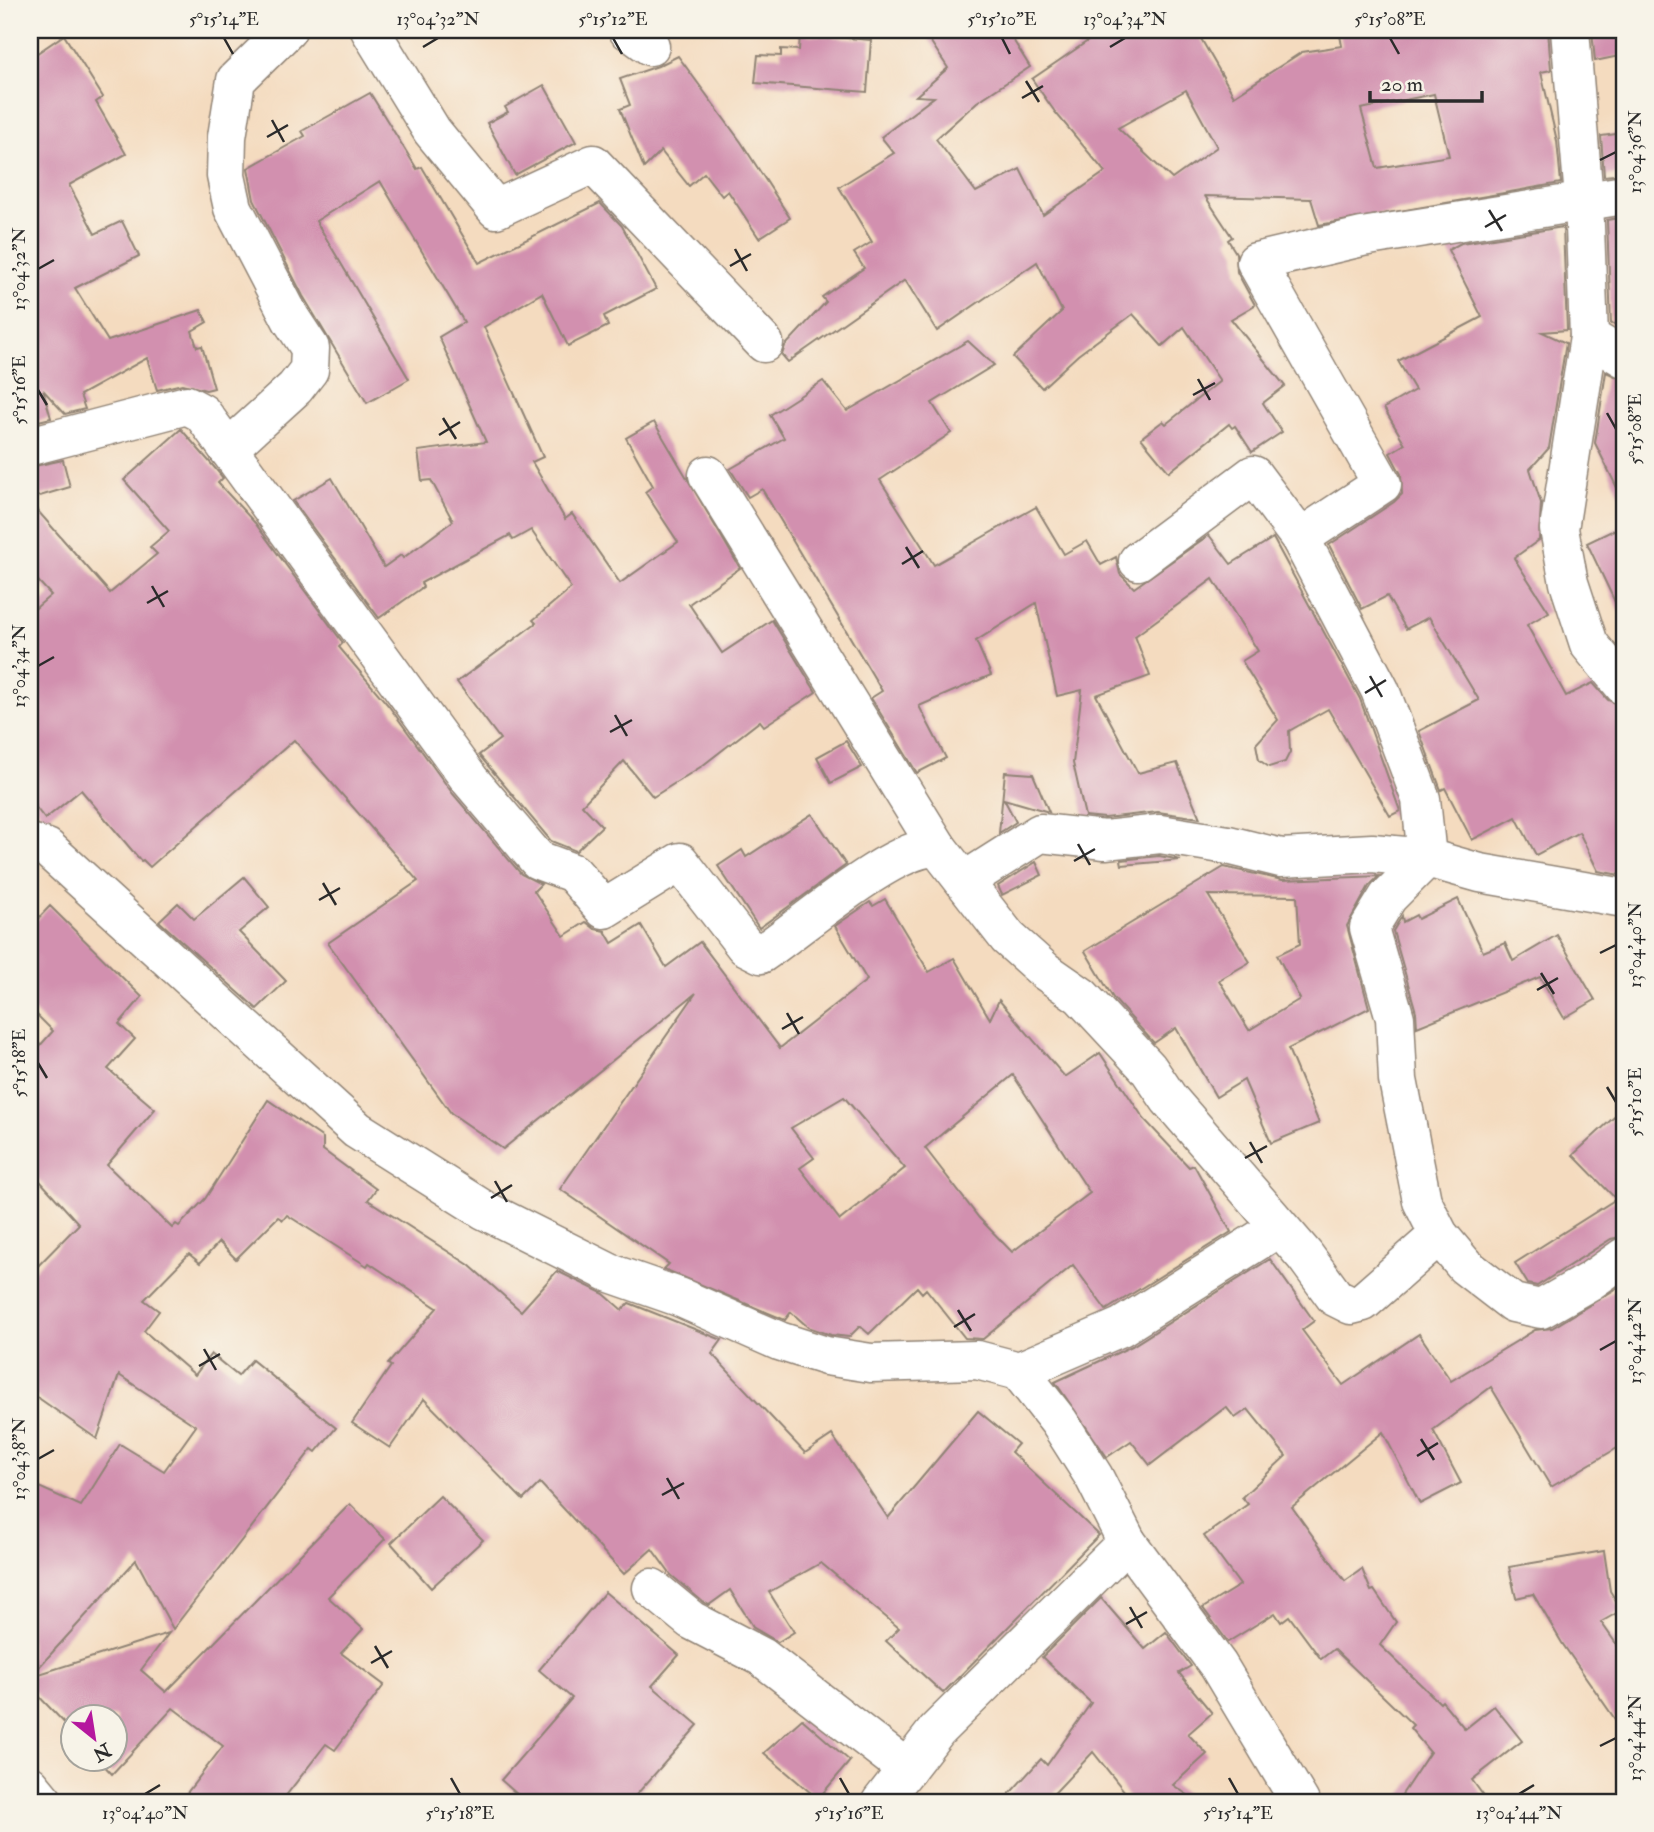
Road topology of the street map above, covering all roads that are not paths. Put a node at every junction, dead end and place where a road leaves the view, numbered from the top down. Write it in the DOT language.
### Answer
graph roads {
  1 [pos="287,30"];
  2 [pos="370,30"];
  3 [pos="1570,30"];
  4 [pos="1624,195"];
  5 [pos="1584,199"];
  6 [pos="1589,337"];
  7 [pos="764,342"];
  8 [pos="1624,358"];
  9 [pos="30,446"];
  10 [pos="228,449"];
  11 [pos="708,475"];
  12 [pos="1300,538"];
  13 [pos="1138,561"];
  14 [pos="1624,686"];
  15 [pos="30,843"];
  16 [pos="938,848"];
  17 [pos="1427,858"];
  18 [pos="966,880"];
  19 [pos="1624,898"];
  20 [pos="1278,1228"];
  21 [pos="1439,1235"];
  22 [pos="1624,1257"];
  23 [pos="1019,1371"];
  24 [pos="1127,1542"];
  25 [pos="652,1588"];
  26 [pos="907,1769"];
  27 [pos="30,1785"];
  28 [pos="44,1802"];
  29 [pos="881,1802"];
  30 [pos="1300,1802"];
  1 -- 10 [label="street"];
  2 -- 7 [label="street"];
  3 -- 5 [label="street"];
  4 -- 5 [label="street"];
  5 -- 6 [label="street"];
  5 -- 12 [label="street"];
  6 -- 8 [label="street"];
  6 -- 14 [label="street"];
  9 -- 10 [label="street"];
  10 -- 16 [label="street"];
  11 -- 16 [label="street"];
  12 -- 13 [label="street"];
  12 -- 17 [label="street"];
  15 -- 23 [label="street"];
  16 -- 18 [label="street"];
  17 -- 18 [label="street"];
  17 -- 19 [label="street"];
  17 -- 21 [label="street"];
  18 -- 20 [label="street"];
  20 -- 21 [label="street"];
  20 -- 23 [label="street"];
  21 -- 22 [label="street"];
  23 -- 24 [label="street"];
  24 -- 26 [label="street"];
  24 -- 30 [label="street"];
  25 -- 26 [label="street"];
  26 -- 29 [label="street"];
  27 -- 28 [label="street"];
}
